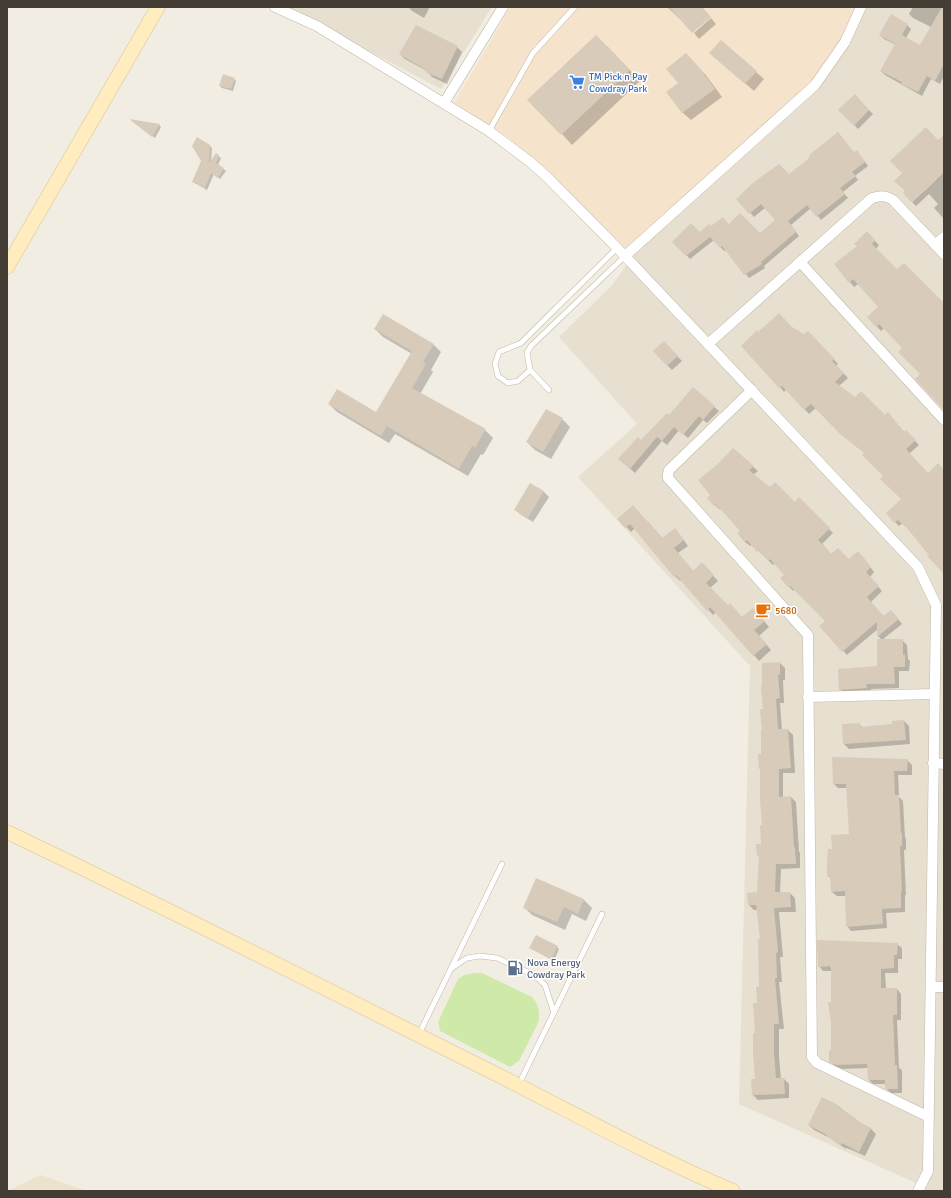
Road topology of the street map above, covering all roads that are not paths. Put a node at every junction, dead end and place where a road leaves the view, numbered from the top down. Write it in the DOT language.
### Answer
graph roads {
  1 [pos="158,7"];
  2 [pos="275,7"];
  3 [pos="575,7"];
  4 [pos="861,7"];
  5 [pos="499,8"];
  6 [pos="444,103"];
  7 [pos="489,131"];
  8 [pos="944,237"];
  9 [pos="936,245"];
  10 [pos="617,248"];
  11 [pos="944,254"];
  12 [pos="625,256"];
  13 [pos="800,262"];
  14 [pos="7,266"];
  15 [pos="708,344"];
  16 [pos="530,370"];
  17 [pos="549,390"];
  18 [pos="752,390"];
  19 [pos="944,420"];
  20 [pos="939,656"];
  21 [pos="934,694"];
  22 [pos="808,696"];
  23 [pos="933,763"];
  24 [pos="944,764"];
  25 [pos="7,832"];
  26 [pos="502,864"];
  27 [pos="602,914"];
  28 [pos="451,968"];
  29 [pos="931,987"];
  30 [pos="944,987"];
  31 [pos="554,1013"];
  32 [pos="418,1035"];
  33 [pos="518,1085"];
  34 [pos="929,1117"];
  35 [pos="733,1191"];
  36 [pos="918,1191"];
  1 -- 14 [label="street"];
  2 -- 6 [label="street"];
  3 -- 7 [label="lane"];
  4 -- 12 [label="street"];
  5 -- 6 [label="street"];
  6 -- 7 [label="street"];
  7 -- 10 [label="street"];
  8 -- 9 [label="street"];
  9 -- 11 [label="street"];
  9 -- 13 [label="street"];
  10 -- 12 [label="street"];
  10 -- 16 [label="lane"];
  12 -- 15 [label="street"];
  12 -- 16 [label="lane"];
  13 -- 15 [label="street"];
  13 -- 19 [label="street"];
  15 -- 18 [label="street"];
  16 -- 17 [label="lane"];
  18 -- 20 [label="street"];
  18 -- 22 [label="street"];
  20 -- 21 [label="street"];
  21 -- 22 [label="street"];
  21 -- 23 [label="street"];
  22 -- 34 [label="street"];
  23 -- 24 [label="street"];
  23 -- 29 [label="street"];
  25 -- 32 [label="street"];
  26 -- 28 [label="lane"];
  27 -- 31 [label="lane"];
  28 -- 31 [label="lane"];
  28 -- 32 [label="lane"];
  29 -- 30 [label="street"];
  29 -- 34 [label="street"];
  31 -- 33 [label="lane"];
  32 -- 33 [label="street"];
  33 -- 35 [label="street"];
  34 -- 36 [label="street"];
}
